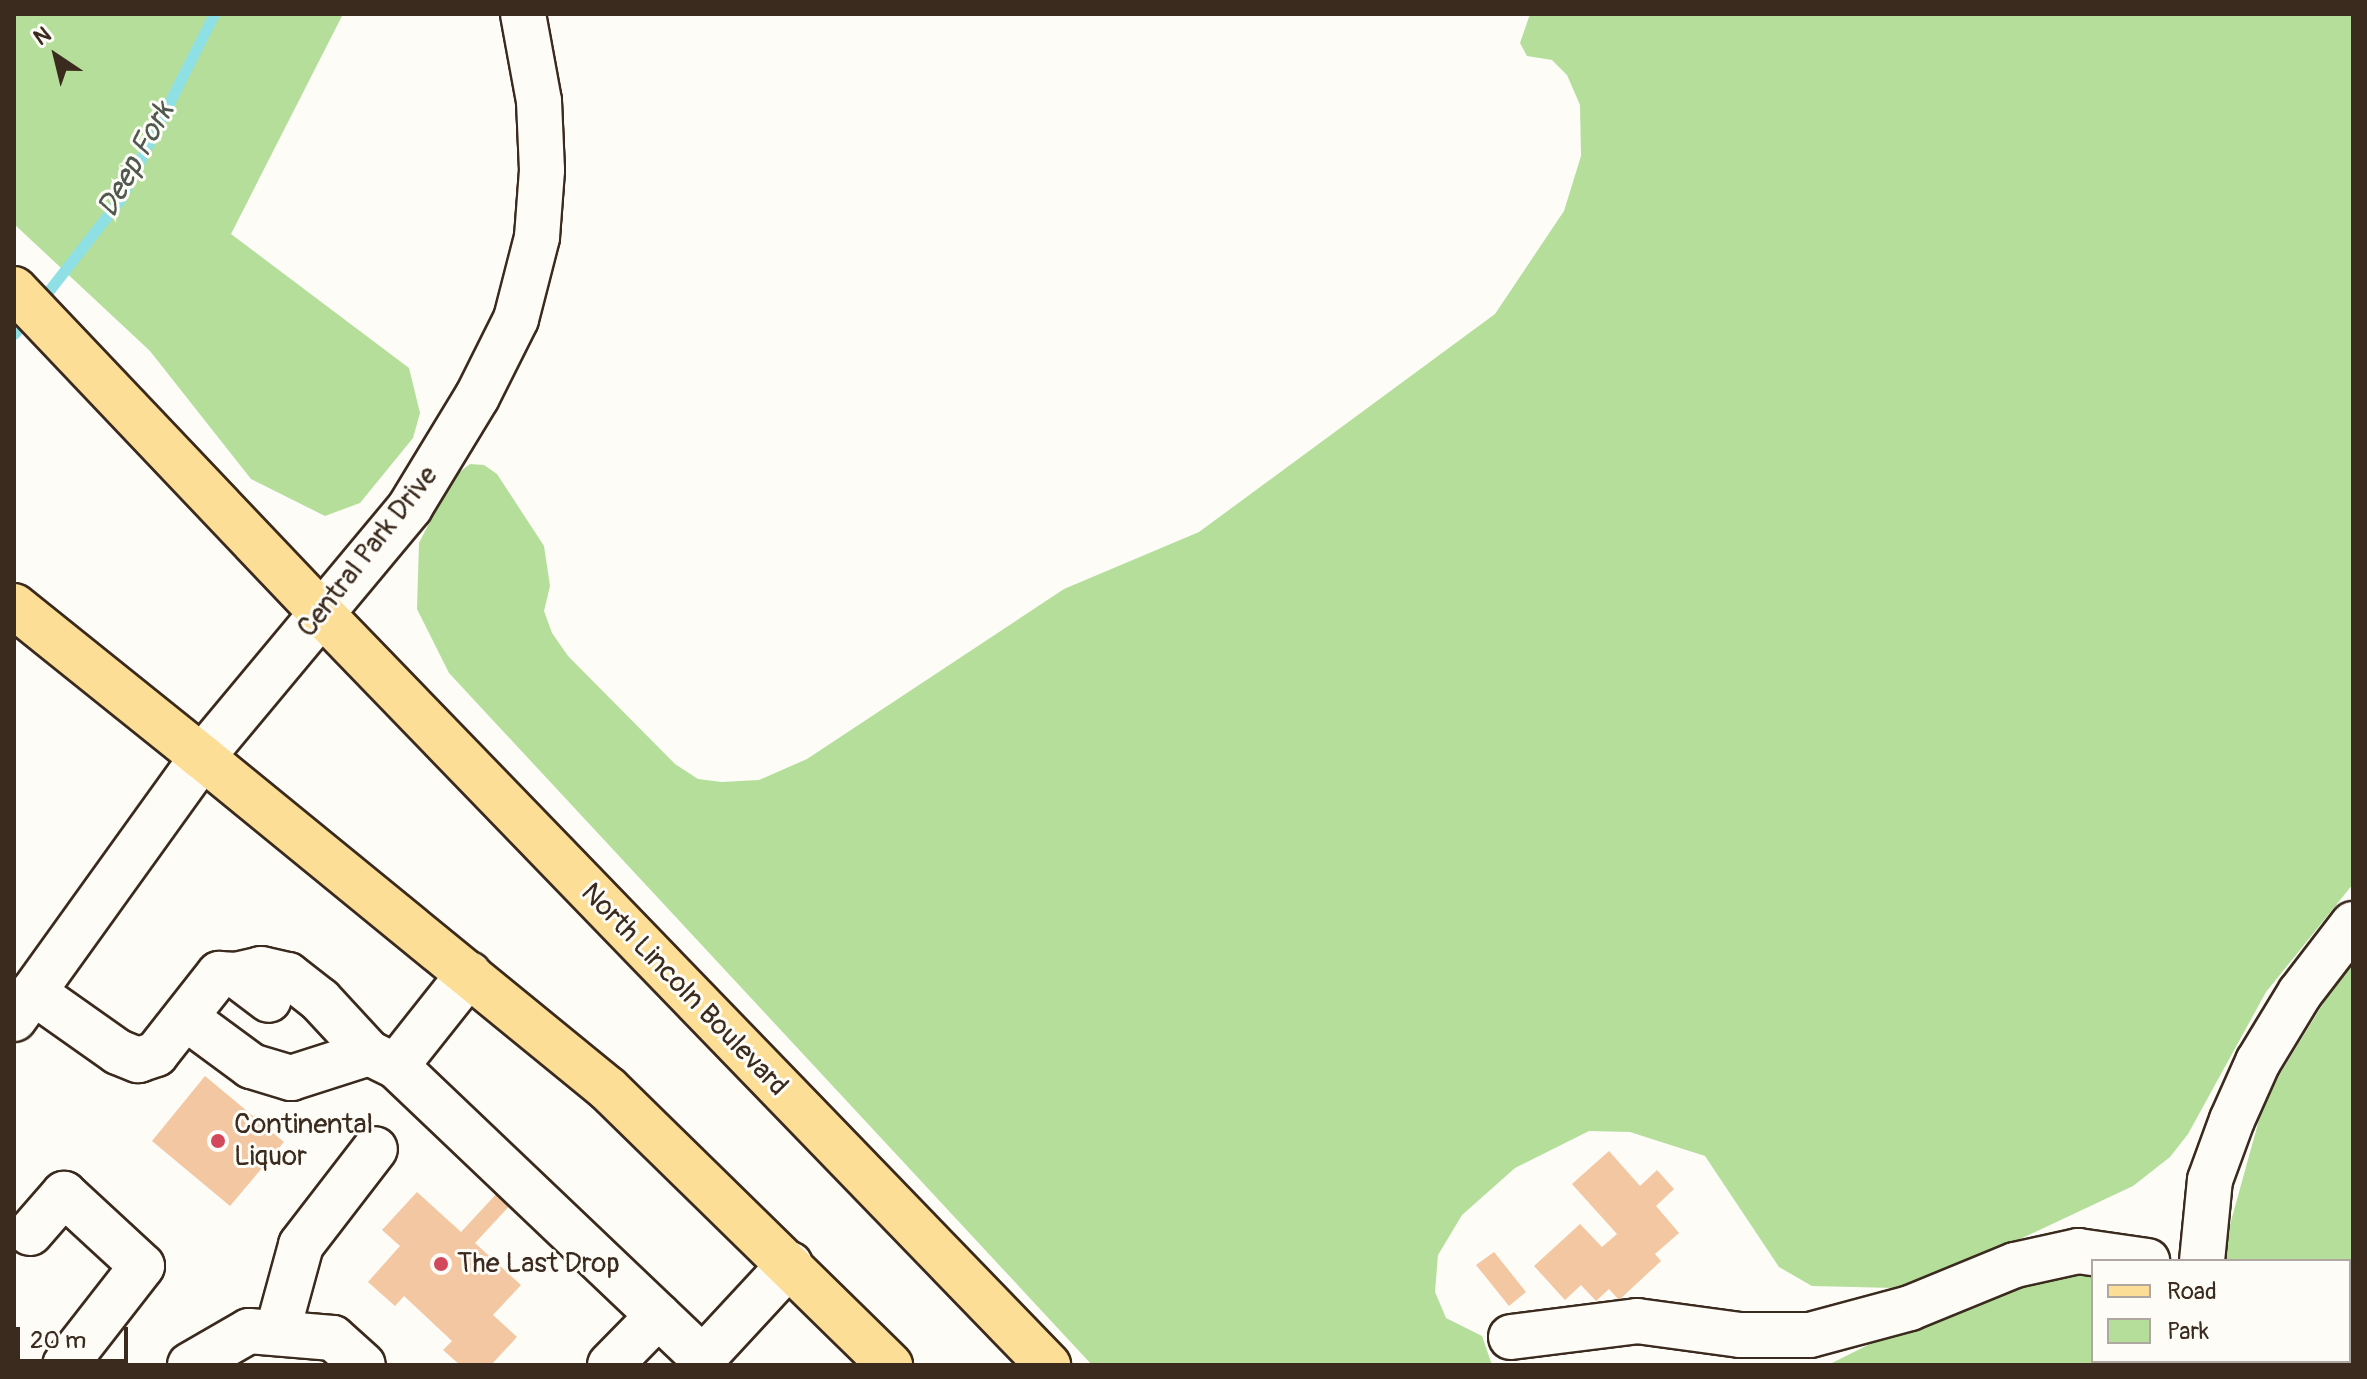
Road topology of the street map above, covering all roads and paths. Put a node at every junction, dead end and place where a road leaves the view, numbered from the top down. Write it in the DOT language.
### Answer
graph roads {
  1 [pos="523,14"];
  2 [pos="14,289"];
  3 [pos="14,606"];
  4 [pos="322,614"];
  5 [pos="202,757"];
  6 [pos="2353,924"];
  7 [pos="469,974"];
  8 [pos="265,997"];
  9 [pos="24,1006"];
  10 [pos="186,1018"];
  11 [pos="382,1060"];
  12 [pos="375,1149"];
  13 [pos="19,1237"];
  14 [pos="2133,1259"];
  15 [pos="2202,1259"];
  16 [pos="790,1264"];
  17 [pos="658,1316"];
  18 [pos="1834,1329"];
  19 [pos="277,1333"];
  20 [pos="1511,1337"];
  21 [pos="335,1356"];
  22 [pos="703,1363"];
  23 [pos="65,1365"];
  24 [pos="190,1365"];
  25 [pos="610,1365"];
  26 [pos="890,1365"];
  27 [pos="1048,1365"];
  28 [pos="1791,1365"];
  1 -- 4 [label="street, Central Park Drive"];
  2 -- 4 [label="main road, North Lincoln Boulevard"];
  3 -- 5 [label="main road"];
  4 -- 5 [label="street, Central Park Drive"];
  4 -- 27 [label="main road, North Lincoln Boulevard"];
  5 -- 7 [label="main road"];
  5 -- 9 [label="street, Central Park Drive"];
  6 -- 15 [label="street"];
  7 -- 11 [label="street"];
  7 -- 16 [label="main road"];
  8 -- 10 [label="street"];
  8 -- 11 [label="street"];
  8 -- 11 [label="street"];
  9 -- 10 [label="street"];
  10 -- 11 [label="street"];
  11 -- 17 [label="street"];
  12 -- 19 [label="street"];
  13 -- 23 [label="street"];
  14 -- 18 [label="street"];
  16 -- 22 [label="street"];
  16 -- 26 [label="main road"];
  17 -- 22 [label="street"];
  17 -- 25 [label="street"];
  18 -- 20 [label="street"];
  18 -- 28 [label="street"];
  19 -- 21 [label="street"];
  19 -- 24 [label="street"];
}
